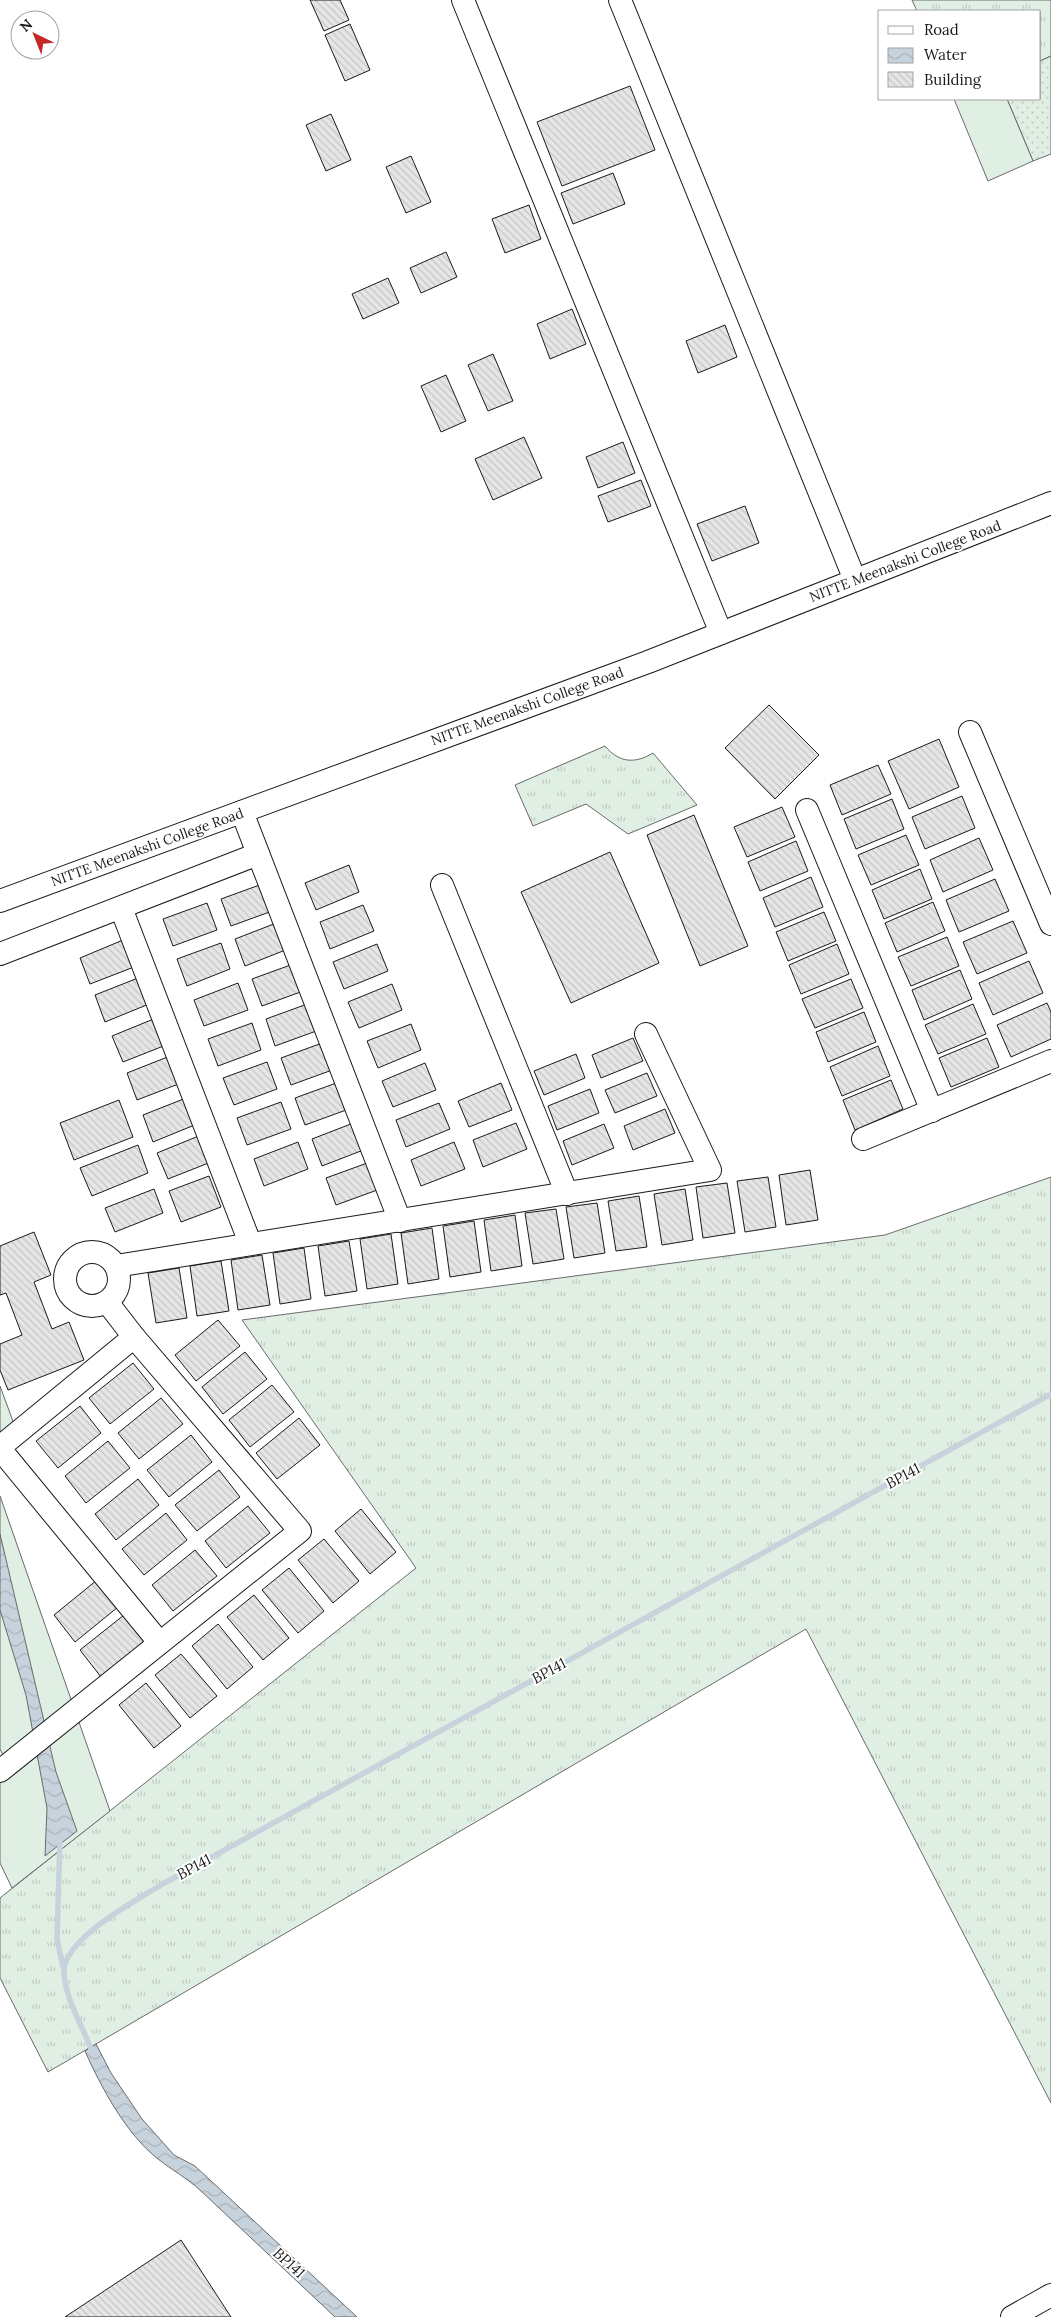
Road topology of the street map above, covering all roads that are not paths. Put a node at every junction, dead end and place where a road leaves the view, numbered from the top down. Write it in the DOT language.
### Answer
graph roads {
  1 [pos="463,0"];
  2 [pos="620,0"];
  3 [pos="1051,503"];
  4 [pos="855,580"];
  5 [pos="721,633"];
  6 [pos="970,732"];
  7 [pos="807,810"];
  8 [pos="242,812"];
  9 [pos="258,854"];
  10 [pos="442,886"];
  11 [pos="0,902"];
  12 [pos="121,908"];
  13 [pos="1051,924"];
  14 [pos="0,954"];
  15 [pos="646,1034"];
  16 [pos="1051,1061"];
  17 [pos="932,1111"];
  18 [pos="863,1139"];
  19 [pos="567,1194"];
  20 [pos="400,1221"];
  21 [pos="250,1243"];
  22 [pos="116,1266"];
  23 [pos="107,1302"];
  24 [pos="134,1337"];
  25 [pos="0,1448"];
  26 [pos="159,1642"];
  27 [pos="0,1771"];
  28 [pos="1051,2294"];
  29 [pos="1012,2317"];
  1 -- 5 [label="street"];
  2 -- 4 [label="street"];
  3 -- 4 [label="street, NITTE Meenakshi College Road"];
  4 -- 5 [label="street, NITTE Meenakshi College Road"];
  5 -- 8 [label="street, NITTE Meenakshi College Road"];
  6 -- 13 [label="street"];
  7 -- 17 [label="street"];
  8 -- 9 [label="street"];
  8 -- 11 [label="street, NITTE Meenakshi College Road"];
  9 -- 12 [label="street"];
  9 -- 20 [label="street"];
  10 -- 19 [label="street"];
  12 -- 14 [label="street"];
  12 -- 21 [label="street"];
  15 -- 19 [label="street"];
  16 -- 17 [label="street"];
  17 -- 18 [label="street"];
  19 -- 20 [label="street"];
  20 -- 21 [label="street"];
  21 -- 22 [label="street"];
  22 -- 23 [label="street"];
  22 -- 23 [label="street"];
  23 -- 24 [label="street"];
  24 -- 25 [label="street"];
  24 -- 26 [label="street"];
  25 -- 26 [label="street"];
  26 -- 27 [label="street"];
  28 -- 29 [label="street"];
}
